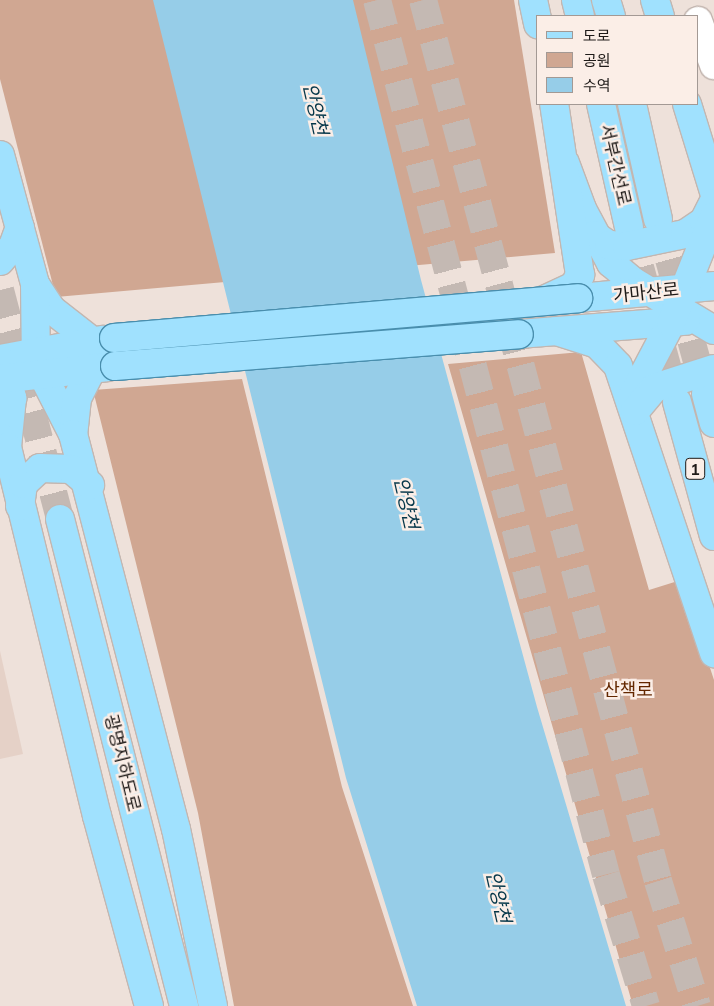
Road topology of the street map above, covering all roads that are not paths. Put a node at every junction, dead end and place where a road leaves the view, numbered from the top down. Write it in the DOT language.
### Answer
graph roads {
  1 [pos="533,0"];
  2 [pos="576,0"];
  3 [pos="606,0"];
  4 [pos="655,0"];
  5 [pos="690,0"];
  6 [pos="536,15"];
  7 [pos="580,15"];
  8 [pos="610,15"];
  9 [pos="660,15"];
  10 [pos="696,15"];
  11 [pos="699,24"];
  12 [pos="714,65"];
  13 [pos="554,105"];
  14 [pos="601,105"];
  15 [pos="632,105"];
  16 [pos="687,105"];
  17 [pos="0,156"];
  18 [pos="566,163"];
  19 [pos="714,192"];
  20 [pos="714,202"];
  21 [pos="714,216"];
  22 [pos="658,219"];
  23 [pos="20,227"];
  24 [pos="630,227"];
  25 [pos="594,235"];
  26 [pos="0,261"];
  27 [pos="35,284"];
  28 [pos="579,286"];
  29 [pos="714,286"];
  30 [pos="687,311"];
  31 [pos="574,333"];
  32 [pos="104,353"];
  33 [pos="38,362"];
  34 [pos="2,369"];
  35 [pos="710,382"];
  36 [pos="677,402"];
  37 [pos="633,404"];
  38 [pos="714,423"];
  39 [pos="73,434"];
  40 [pos="4,442"];
  41 [pos="90,485"];
  42 [pos="20,507"];
  43 [pos="60,519"];
  44 [pos="714,536"];
  45 [pos="714,653"];
  46 [pos="149,1006"];
  47 [pos="184,1006"];
  48 [pos="213,1006"];
  1 -- 6 [label="main road"];
  2 -- 7 [label="main road"];
  3 -- 8 [label="main road"];
  4 -- 9 [label="main road"];
  5 -- 10 [label="street"];
  11 -- 12 [label="street"];
  13 -- 18 [label="main road"];
  14 -- 24 [label="main road, 서부간선로"];
  15 -- 22 [label="main road, 서부간선로"];
  16 -- 19 [label="main road"];
  17 -- 23 [label="main road"];
  18 -- 25 [label="main road"];
  18 -- 28 [label="main road"];
  20 -- 25 [label="main road"];
  21 -- 30 [label="main road"];
  23 -- 26 [label="main road"];
  23 -- 27 [label="main road"];
  25 -- 30 [label="main road"];
  27 -- 32 [label="main road"];
  27 -- 33 [label="main road"];
  28 -- 30 [label="main road, 가마산로"];
  28 -- 32 [label="main road, 가마산로, bridge"];
  29 -- 30 [label="main road, 가마산로"];
  30 -- 31 [label="main road, 가마산로"];
  30 -- 37 [label="main road"];
  31 -- 32 [label="main road, 가마산로, bridge"];
  31 -- 37 [label="main road"];
  32 -- 33 [label="main road"];
  32 -- 39 [label="main road"];
  33 -- 34 [label="main road"];
  33 -- 39 [label="main road"];
  34 -- 40 [label="main road"];
  35 -- 37 [label="main road"];
  35 -- 38 [label="main road"];
  36 -- 44 [label="main road, 1"];
  37 -- 45 [label="main road"];
  39 -- 41 [label="main road"];
  40 -- 42 [label="main road"];
  41 -- 42 [label="main road"];
  41 -- 48 [label="main road"];
  42 -- 46 [label="main road"];
  43 -- 47 [label="main road, 광명지하도로"];
}
